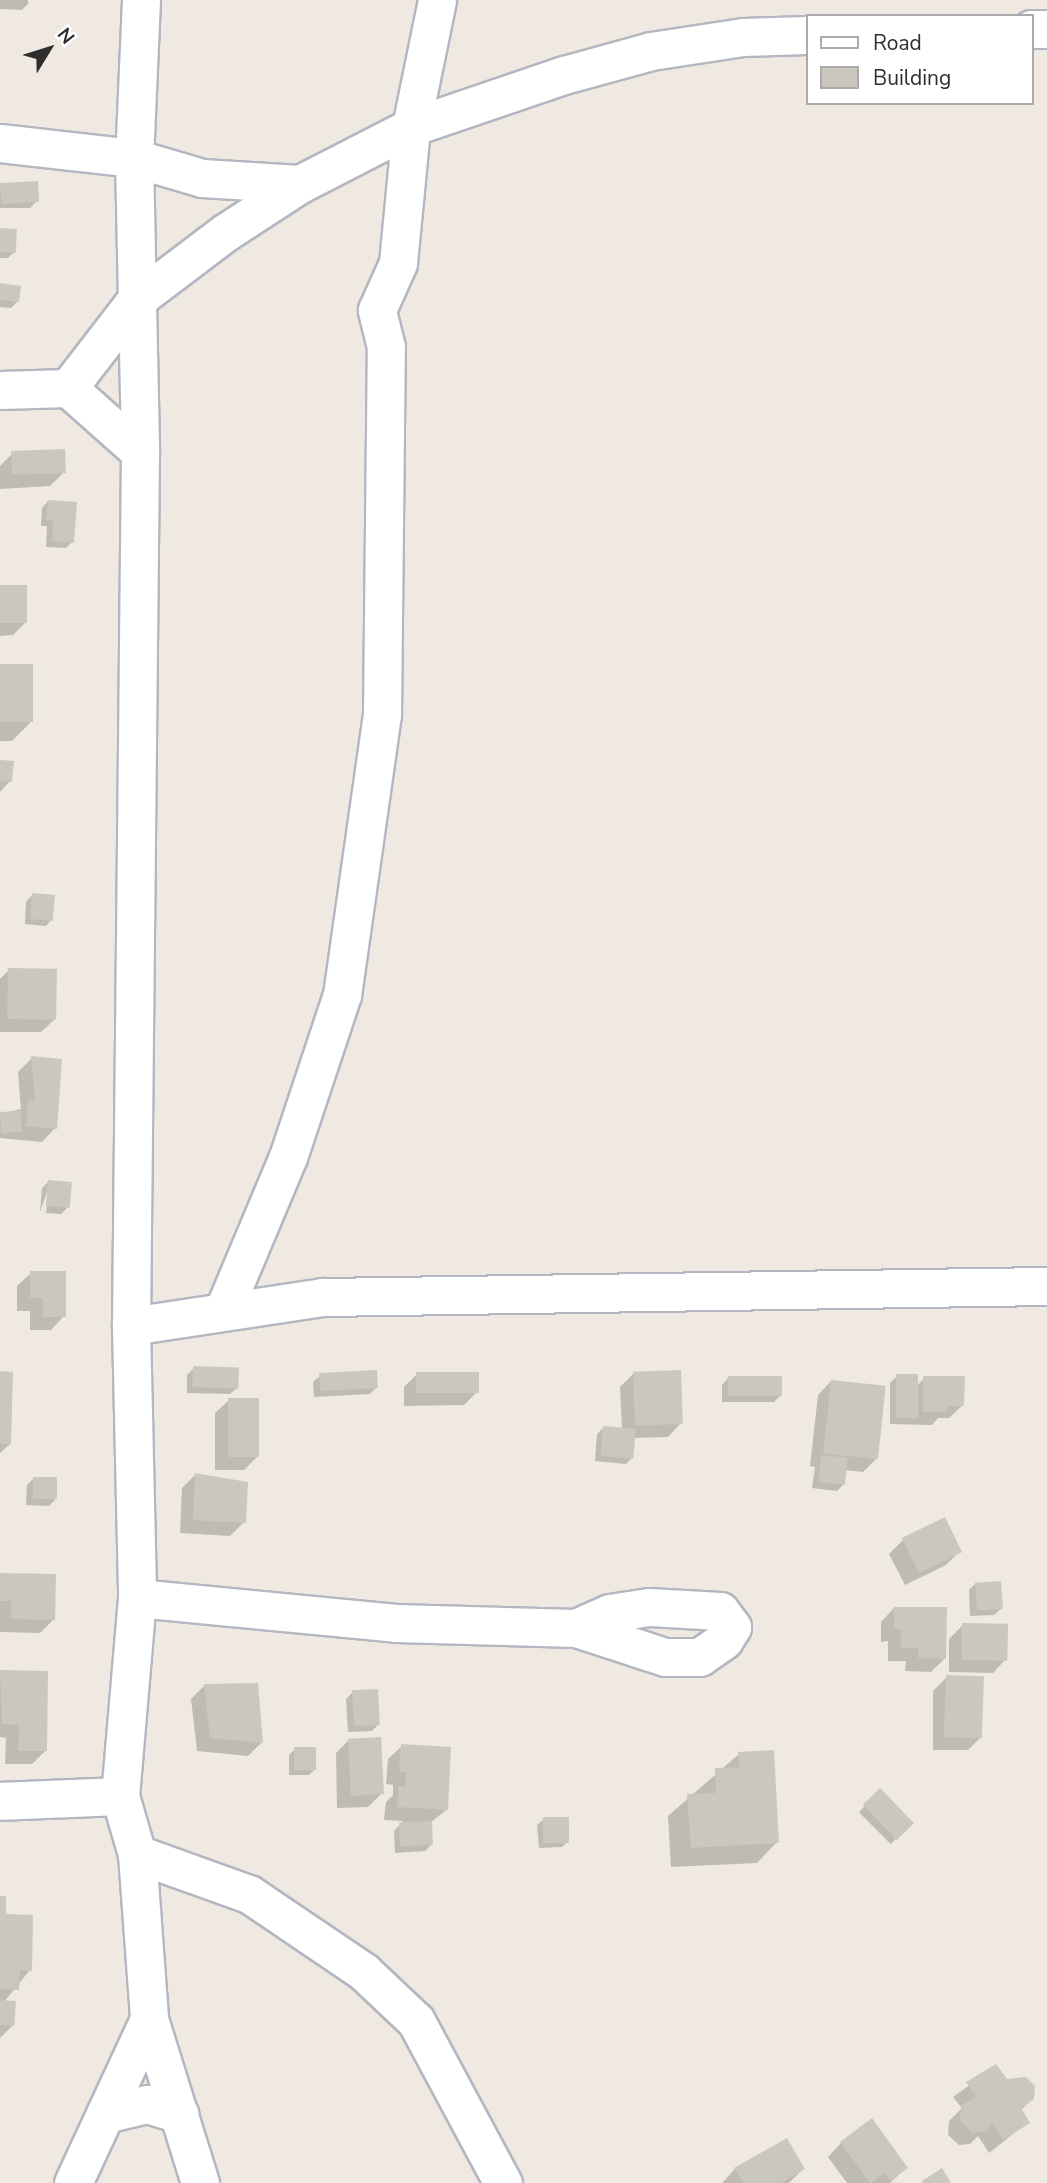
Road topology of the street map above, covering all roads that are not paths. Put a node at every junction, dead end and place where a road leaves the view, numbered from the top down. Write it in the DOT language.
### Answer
graph roads {
  1 [pos="141,0"];
  2 [pos="437,0"];
  3 [pos="806,35"];
  4 [pos="411,127"];
  5 [pos="0,143"];
  6 [pos="134,158"];
  7 [pos="300,184"];
  8 [pos="136,300"];
  9 [pos="68,388"];
  10 [pos="0,390"];
  11 [pos="140,452"];
  12 [pos="1047,1286"];
  13 [pos="224,1309"];
  14 [pos="131,1326"];
  15 [pos="137,1598"];
  16 [pos="576,1628"];
  17 [pos="120,1796"];
  18 [pos="0,1801"];
  19 [pos="137,1854"];
  20 [pos="149,2020"];
  21 [pos="105,2114"];
  22 [pos="179,2114"];
  23 [pos="73,2183"];
  24 [pos="200,2183"];
  25 [pos="503,2183"];
  1 -- 6 [label="street"];
  2 -- 4 [label="street"];
  3 -- 4 [label="street"];
  4 -- 7 [label="street"];
  4 -- 13 [label="street"];
  5 -- 6 [label="street"];
  6 -- 7 [label="street"];
  6 -- 8 [label="street"];
  7 -- 8 [label="street"];
  8 -- 9 [label="street"];
  8 -- 11 [label="street"];
  9 -- 10 [label="street"];
  9 -- 11 [label="street"];
  11 -- 14 [label="street"];
  12 -- 13 [label="street"];
  13 -- 14 [label="street"];
  14 -- 15 [label="street"];
  15 -- 16 [label="street"];
  15 -- 17 [label="street"];
  17 -- 18 [label="street"];
  17 -- 19 [label="street"];
  19 -- 20 [label="street"];
  19 -- 25 [label="street"];
  20 -- 21 [label="street"];
  20 -- 22 [label="street"];
  21 -- 22 [label="street"];
  21 -- 23 [label="street"];
  22 -- 24 [label="street"];
}
